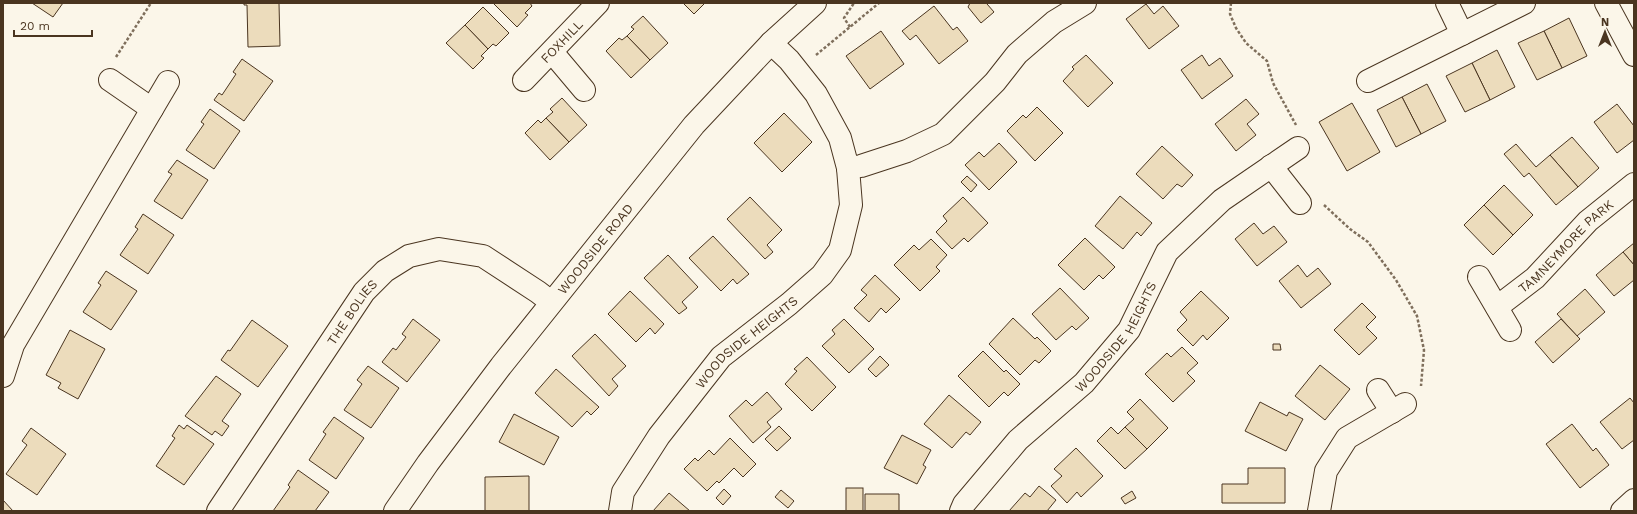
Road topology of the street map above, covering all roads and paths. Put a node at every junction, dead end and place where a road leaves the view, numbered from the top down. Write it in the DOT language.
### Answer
graph roads {
  1 [pos="152,3"];
  2 [pos="598,3"];
  3 [pos="814,3"];
  4 [pos="854,3"];
  5 [pos="879,3"];
  6 [pos="1085,3"];
  7 [pos="1231,3"];
  8 [pos="1447,3"];
  9 [pos="1524,3"];
  10 [pos="1606,3"];
  11 [pos="850,27"];
  12 [pos="1462,34"];
  13 [pos="771,43"];
  14 [pos="552,52"];
  15 [pos="1634,55"];
  16 [pos="797,70"];
  17 [pos="110,80"];
  18 [pos="524,80"];
  19 [pos="1368,81"];
  20 [pos="168,82"];
  21 [pos="584,90"];
  22 [pos="152,109"];
  23 [pos="1298,148"];
  24 [pos="1271,166"];
  25 [pos="848,168"];
  26 [pos="1634,184"];
  27 [pos="1300,203"];
  28 [pos="1479,277"];
  29 [pos="551,302"];
  30 [pos="1497,307"];
  31 [pos="1510,330"];
  32 [pos="3,376"];
  33 [pos="1378,390"];
  34 [pos="1398,408"];
  35 [pos="1634,500"];
  36 [pos="218,511"];
  37 [pos="395,511"];
  38 [pos="620,511"];
  39 [pos="961,511"];
  40 [pos="1319,511"];
  41 [pos="1622,511"];
  1 -- 17 [label="path"];
  2 -- 14 [label="street, FOXHILL"];
  3 -- 13 [label="street, WOODSIDE ROAD"];
  4 -- 11 [label="path"];
  5 -- 11 [label="path"];
  6 -- 25 [label="street"];
  7 -- 23 [label="path"];
  8 -- 12 [label="street"];
  9 -- 12 [label="street"];
  10 -- 15 [label="street"];
  11 -- 16 [label="path"];
  12 -- 19 [label="street"];
  13 -- 16 [label="street, WOODSIDE HEIGHTS"];
  13 -- 29 [label="street, WOODSIDE ROAD"];
  14 -- 18 [label="street, FOXHILL"];
  14 -- 21 [label="street"];
  16 -- 25 [label="street, WOODSIDE HEIGHTS"];
  17 -- 22 [label="street"];
  20 -- 22 [label="street"];
  22 -- 32 [label="street"];
  23 -- 24 [label="street, WOODSIDE HEIGHTS"];
  24 -- 27 [label="street"];
  24 -- 39 [label="street, WOODSIDE HEIGHTS"];
  25 -- 38 [label="street, WOODSIDE HEIGHTS"];
  26 -- 30 [label="street, TAMNEYMORE PARK"];
  27 -- 34 [label="path"];
  28 -- 30 [label="street"];
  29 -- 36 [label="street, THE BOLIES"];
  29 -- 37 [label="street, WOODSIDE ROAD"];
  30 -- 31 [label="street"];
  33 -- 34 [label="street"];
  34 -- 40 [label="street"];
  35 -- 41 [label="street"];
}
